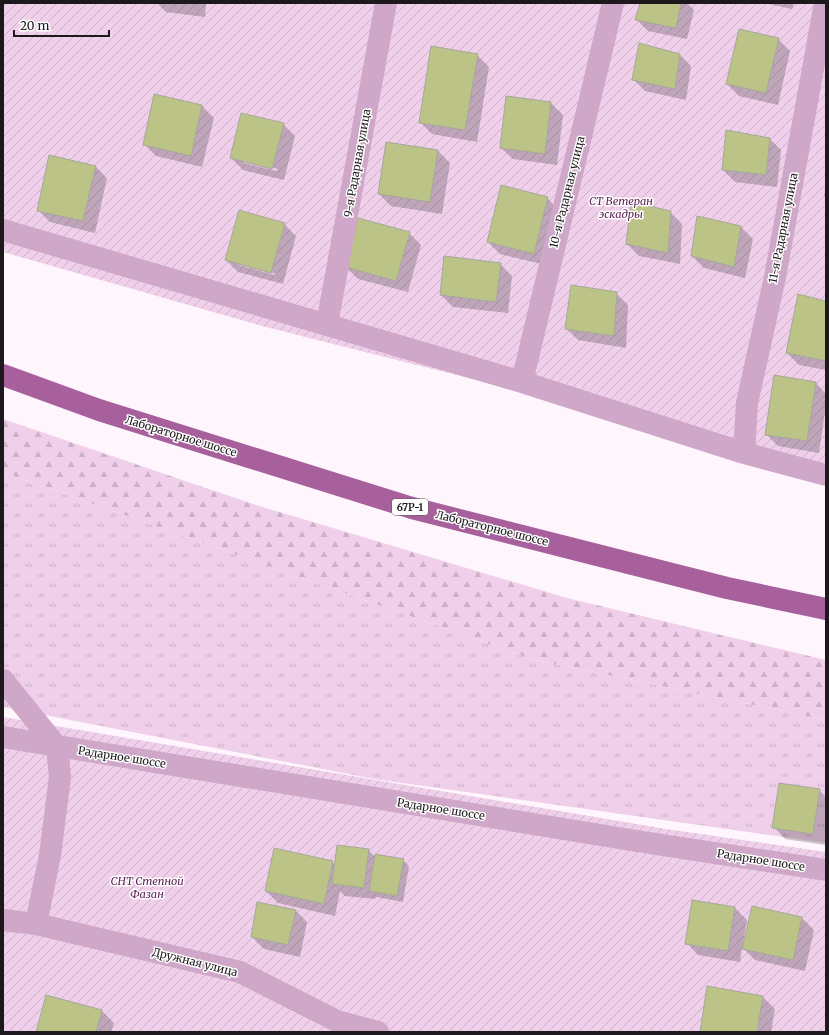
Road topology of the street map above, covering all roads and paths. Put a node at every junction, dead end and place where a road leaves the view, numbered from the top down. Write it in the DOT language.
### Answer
graph roads {
  1 [pos="386,3"];
  2 [pos="613,3"];
  3 [pos="825,3"];
  4 [pos="3,230"];
  5 [pos="327,324"];
  6 [pos="3,375"];
  7 [pos="522,382"];
  8 [pos="744,453"];
  9 [pos="826,475"];
  10 [pos="826,610"];
  11 [pos="3,680"];
  12 [pos="3,737"];
  13 [pos="57,747"];
  14 [pos="826,870"];
  15 [pos="3,920"];
  16 [pos="36,924"];
  17 [pos="378,1032"];
  1 -- 5 [label="street, 9-я Радарная улица"];
  2 -- 7 [label="street, 10-я Радарная улица"];
  3 -- 8 [label="street, 11-я Радарная улица"];
  4 -- 5 [label="street"];
  5 -- 7 [label="street"];
  6 -- 10 [label="main road, Лабораторное шоссе / 67Р-1"];
  7 -- 8 [label="street"];
  8 -- 9 [label="street"];
  11 -- 13 [label="street"];
  12 -- 13 [label="street, Радарное шоссе"];
  13 -- 14 [label="street, Радарное шоссе"];
  13 -- 16 [label="street"];
  15 -- 16 [label="street, Дружная улица"];
  16 -- 17 [label="street, Дружная улица"];
}
